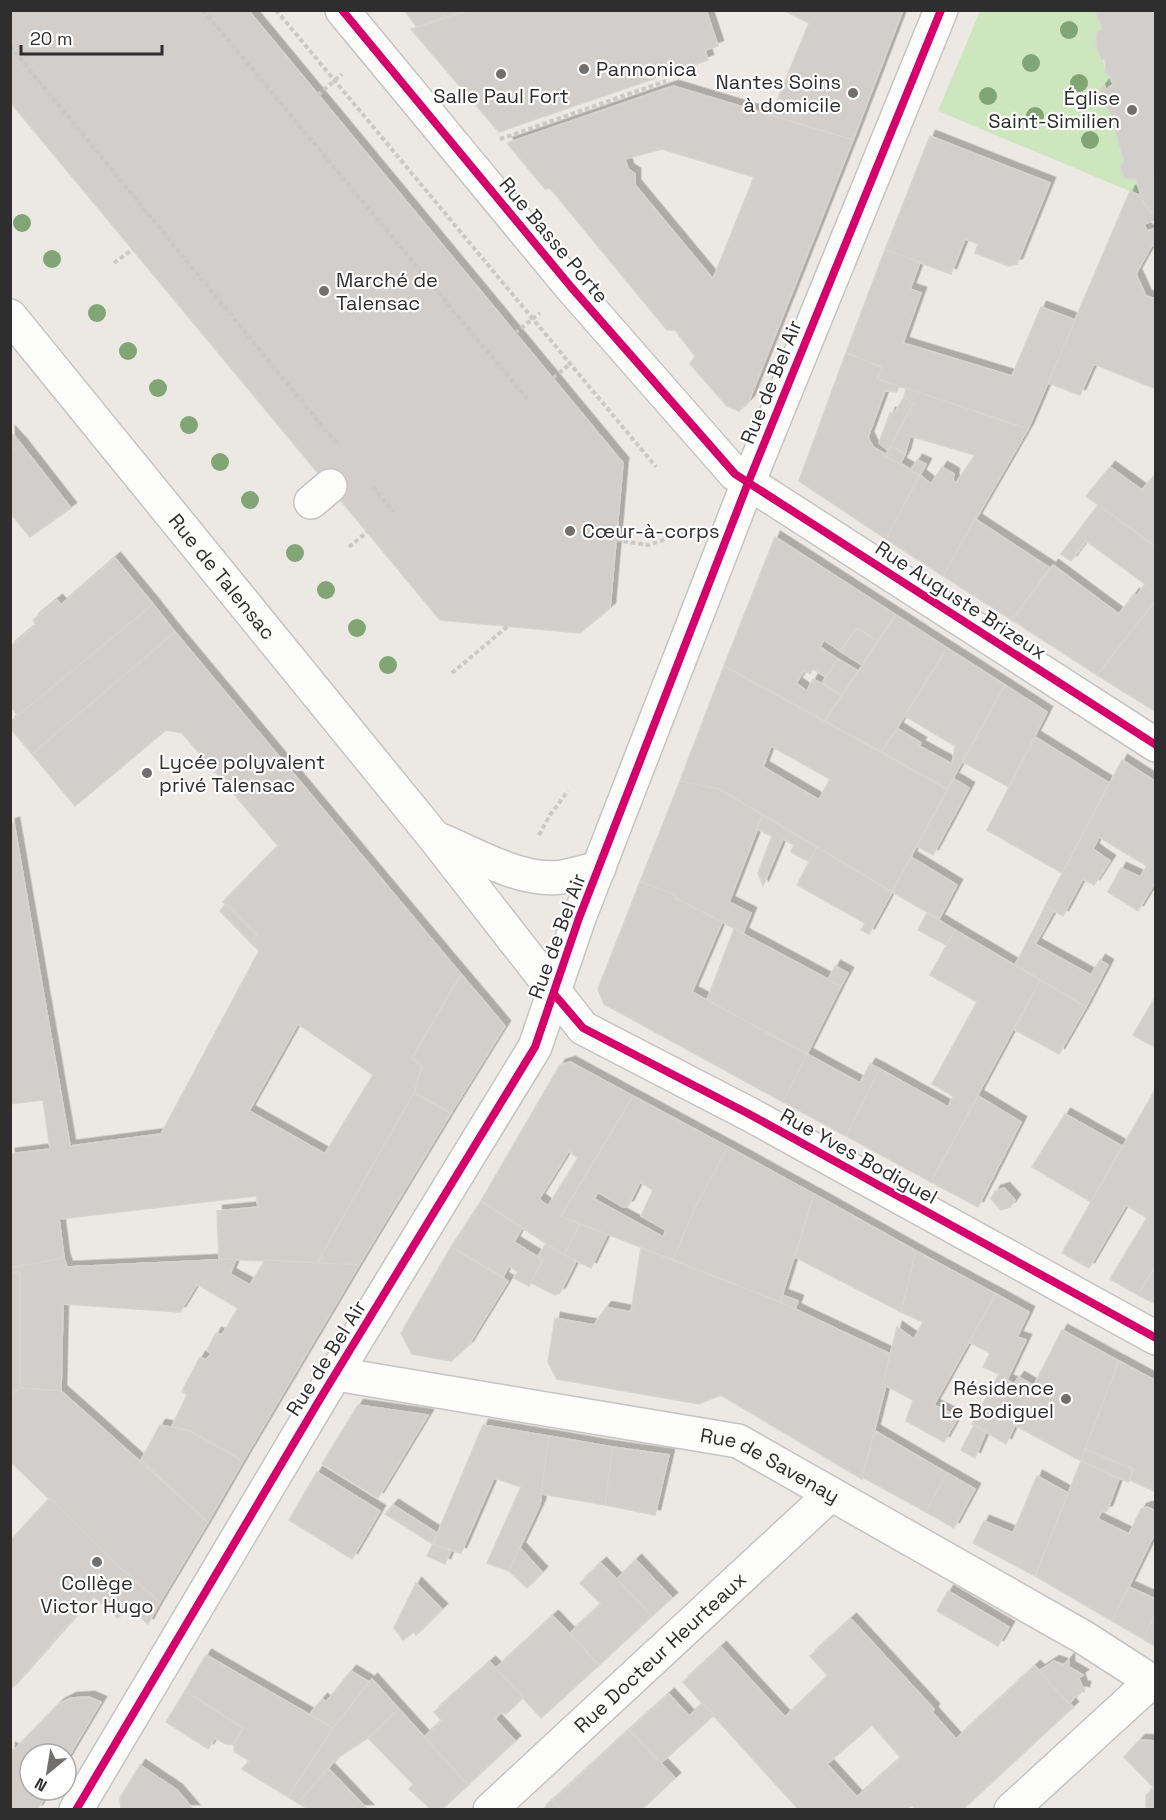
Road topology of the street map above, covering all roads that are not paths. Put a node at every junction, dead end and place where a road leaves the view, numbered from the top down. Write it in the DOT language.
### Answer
graph roads {
  1 [pos="342,10"];
  2 [pos="941,10"];
  3 [pos="10,316"];
  4 [pos="748,483"];
  5 [pos="1155,745"];
  6 [pos="434,837"];
  7 [pos="599,868"];
  8 [pos="544,877"];
  9 [pos="554,994"];
  10 [pos="1155,1338"];
  11 [pos="336,1374"];
  12 [pos="831,1494"];
  13 [pos="1154,1683"];
  14 [pos="76,1809"];
  15 [pos="490,1809"];
  16 [pos="1011,1809"];
  1 -- 4 [label="street, Rue Basse Porte"];
  2 -- 4 [label="street, Rue de Bel Air"];
  3 -- 6 [label="street, Rue de Talensac"];
  4 -- 5 [label="street, Rue Auguste Brizeux"];
  4 -- 7 [label="street, Rue de Bel Air"];
  6 -- 8 [label="street, Rue de Talensac"];
  6 -- 9 [label="street, Rue de Talensac"];
  7 -- 8 [label="street, Rue de Bel Air"];
  7 -- 9 [label="street, Rue de Bel Air"];
  9 -- 10 [label="street, Rue Yves Bodiguel"];
  9 -- 11 [label="street, Rue de Bel Air"];
  11 -- 12 [label="street, Rue de Savenay"];
  11 -- 14 [label="street, Rue de Bel Air"];
  12 -- 13 [label="street, Rue de Savenay"];
  12 -- 15 [label="street, Rue Docteur Heurteaux"];
  13 -- 16 [label="street"];
}
